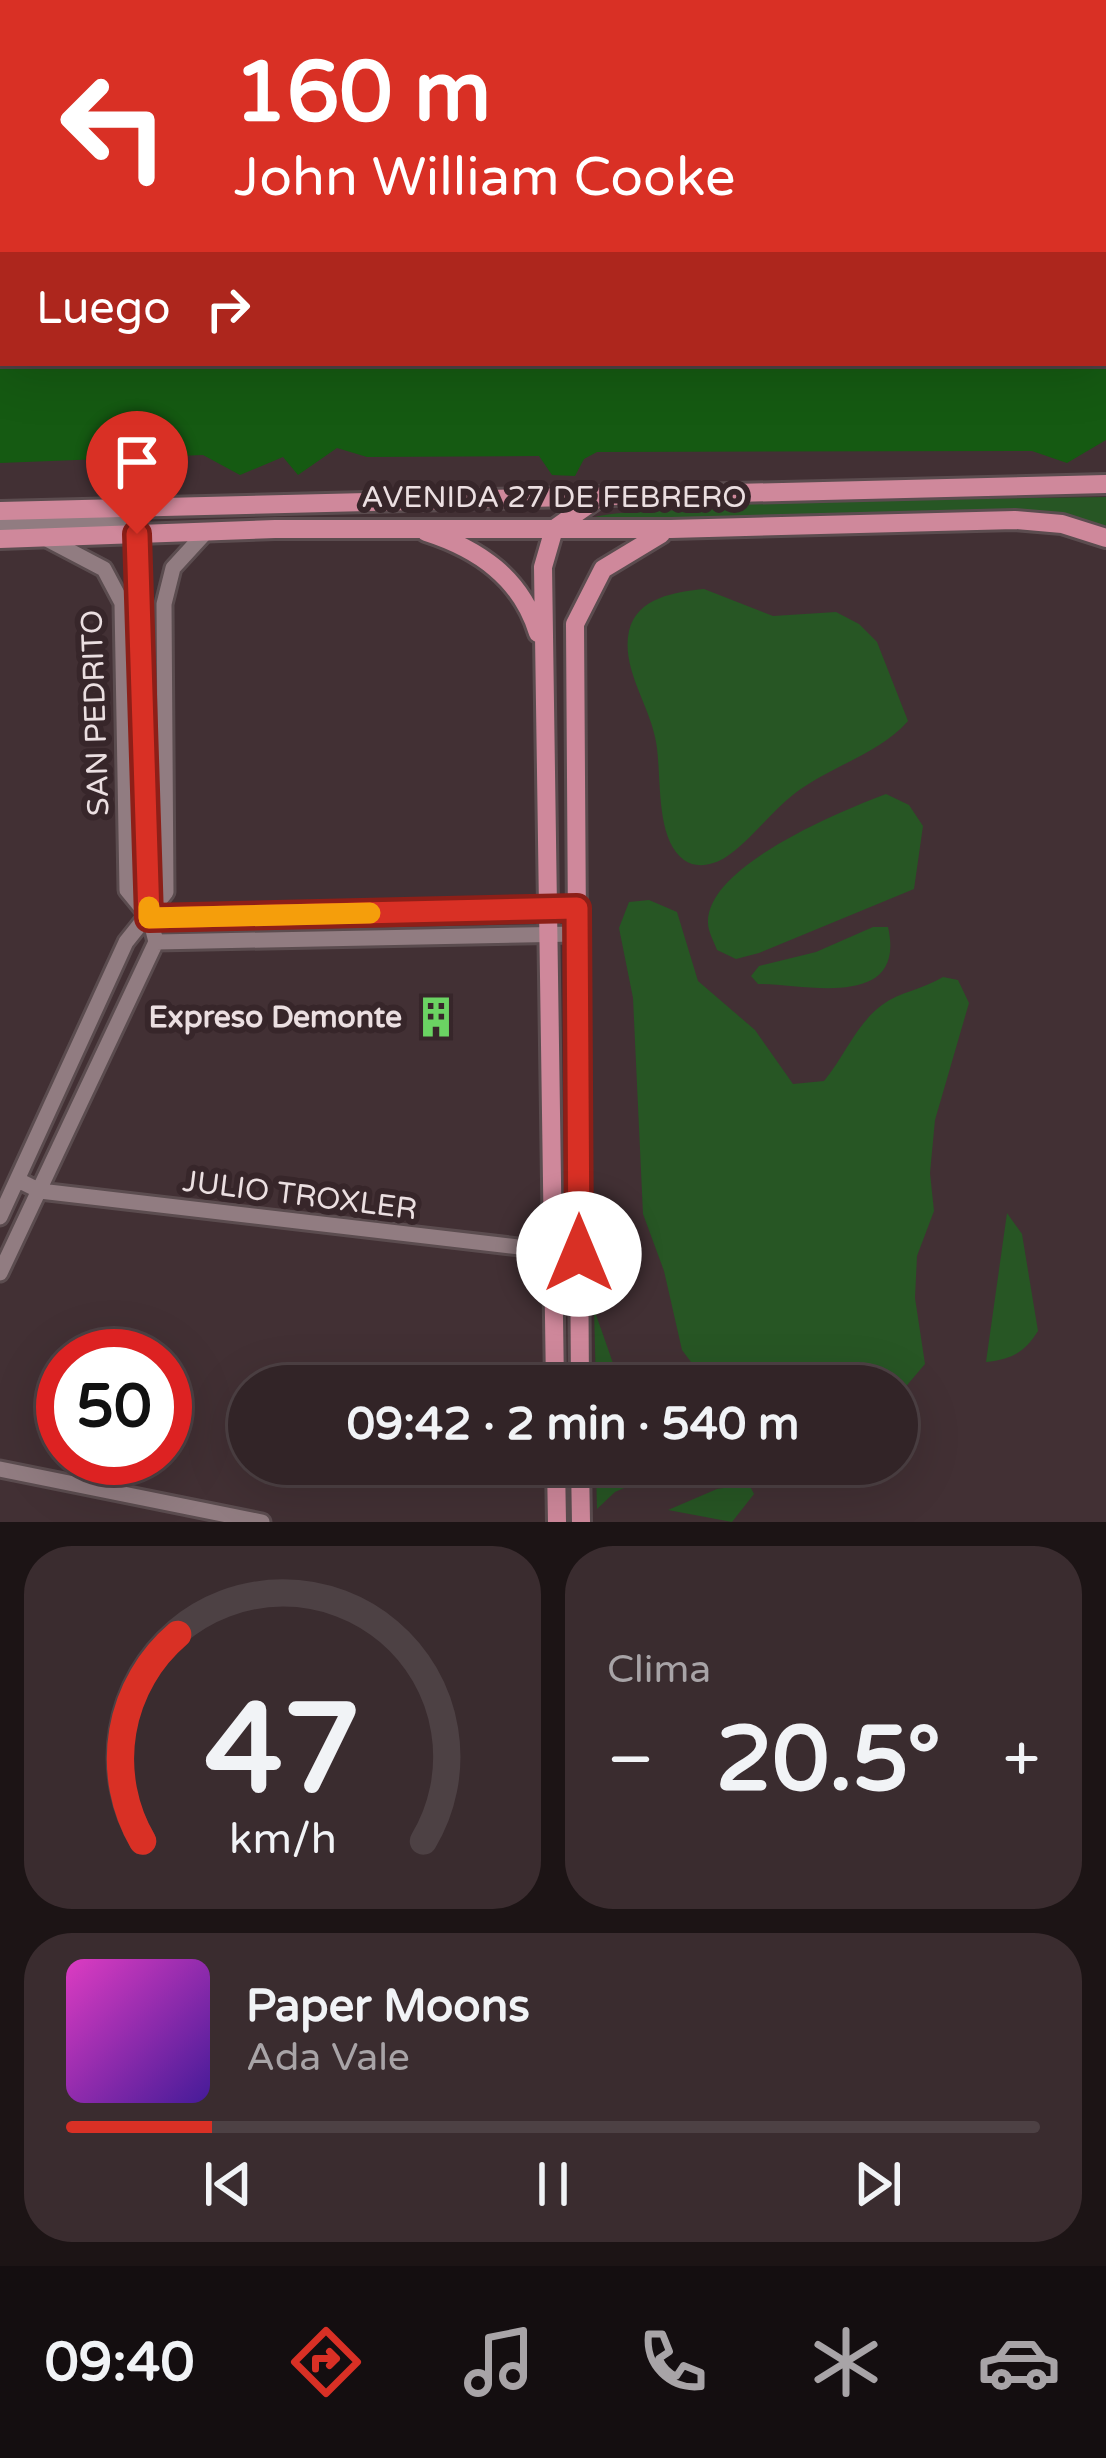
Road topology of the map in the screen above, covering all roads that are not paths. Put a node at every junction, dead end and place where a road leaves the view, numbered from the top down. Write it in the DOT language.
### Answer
graph roads {
  1 [pos="1106,484"];
  2 [pos="601,496"];
  3 [pos="0,511"];
  4 [pos="0,524"];
  5 [pos="410,527"];
  6 [pos="554,529"];
  7 [pos="671,529"];
  8 [pos="206,532"];
  9 [pos="137,534"];
  10 [pos="44,538"];
  11 [pos="1106,538"];
  12 [pos="0,539"];
  13 [pos="543,654"];
  14 [pos="577,908"];
  15 [pos="547,909"];
  16 [pos="149,918"];
  17 [pos="577,934"];
  18 [pos="548,935"];
  19 [pos="156,942"];
  20 [pos="17,1180"];
  21 [pos="40,1191"];
  22 [pos="0,1216"];
  23 [pos="553,1252"];
  24 [pos="579,1254"];
  25 [pos="0,1273"];
  26 [pos="555,1365"];
  27 [pos="580,1365"];
  28 [pos="0,1469"];
  29 [pos="556,1485"];
  30 [pos="580,1485"];
  31 [pos="262,1522"];
  32 [pos="556,1522"];
  33 [pos="581,1522"];
  1 -- 2 [label="main road, AVENIDA 27 DE FEBRERO"];
  2 -- 3 [label="main road, AVENIDA 27 DE FEBRERO"];
  2 -- 6 [label="main road"];
  4 -- 9 [label="street"];
  5 -- 6 [label="main road, AVENIDA 27 DE FEBRERO"];
  5 -- 8 [label="main road, AVENIDA 27 DE FEBRERO"];
  5 -- 13 [label="main road"];
  6 -- 7 [label="main road, AVENIDA 27 DE FEBRERO"];
  6 -- 13 [label="main road"];
  7 -- 11 [label="main road, AVENIDA 27 DE FEBRERO"];
  7 -- 14 [label="main road"];
  8 -- 9 [label="main road, AVENIDA 27 DE FEBRERO"];
  8 -- 16 [label="street"];
  9 -- 10 [label="main road, AVENIDA 27 DE FEBRERO"];
  9 -- 16 [label="street, SAN PEDRITO"];
  10 -- 12 [label="main road, AVENIDA 27 DE FEBRERO"];
  10 -- 16 [label="street, SAN PEDRITO"];
  13 -- 15 [label="main road"];
  14 -- 15 [label="street"];
  14 -- 17 [label="main road"];
  15 -- 16 [label="street"];
  15 -- 18 [label="main road"];
  16 -- 19 [label="street, SAN PEDRITO"];
  16 -- 20 [label="street"];
  17 -- 18 [label="street"];
  17 -- 24 [label="main road"];
  18 -- 19 [label="street"];
  18 -- 23 [label="main road"];
  19 -- 21 [label="street"];
  20 -- 21 [label="street, JULIO TROXLER"];
  20 -- 22 [label="street"];
  21 -- 23 [label="street, JULIO TROXLER"];
  21 -- 25 [label="street"];
  23 -- 24 [label="street, JULIO TROXLER"];
  23 -- 26 [label="main road"];
  24 -- 27 [label="main road"];
  28 -- 31 [label="street"];
  29 -- 32 [label="main road"];
  30 -- 33 [label="main road"];
}
